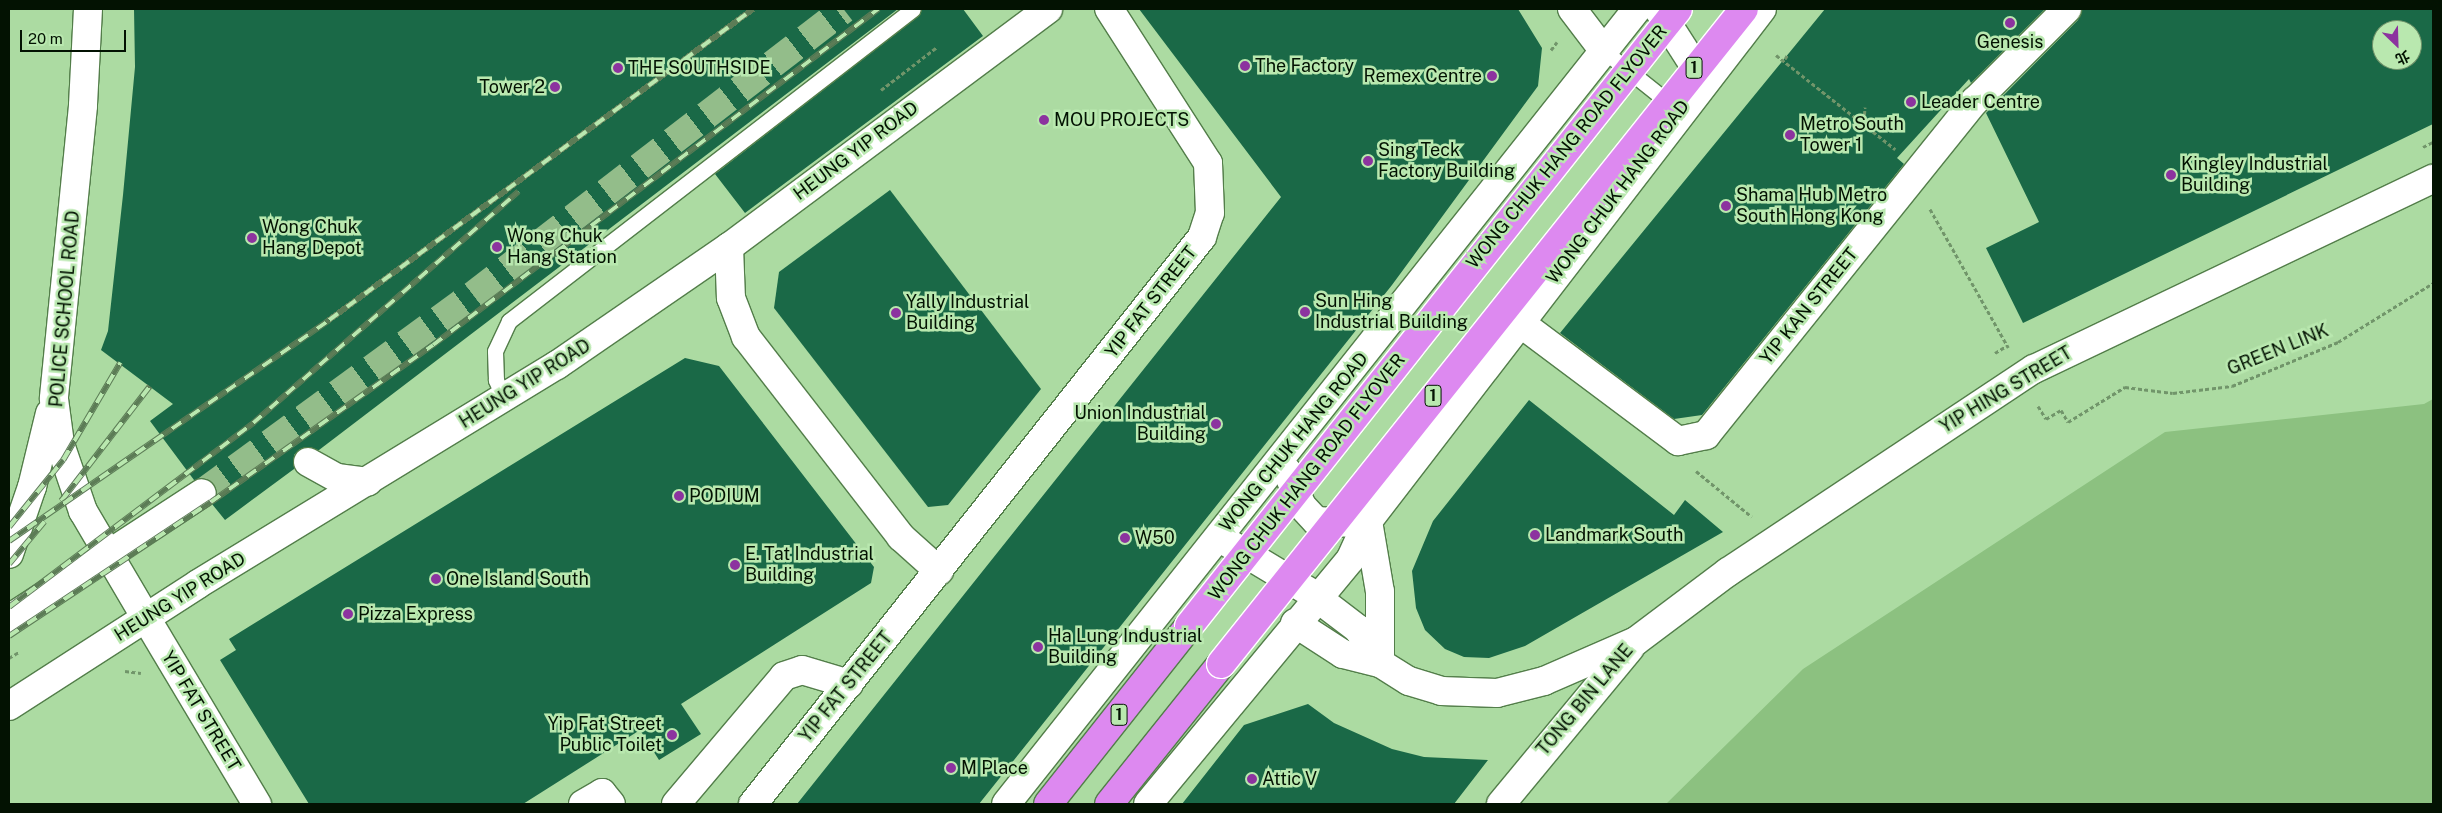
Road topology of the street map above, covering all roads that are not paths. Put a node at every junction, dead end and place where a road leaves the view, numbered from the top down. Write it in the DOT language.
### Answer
graph roads {
  1 [pos="88,9"];
  2 [pos="913,9"];
  3 [pos="1038,9"];
  4 [pos="1048,9"];
  5 [pos="1109,9"];
  6 [pos="1572,9"];
  7 [pos="1637,9"];
  8 [pos="1658,9"];
  9 [pos="1678,9"];
  10 [pos="1744,9"];
  11 [pos="1762,9"];
  12 [pos="2067,9"];
  13 [pos="1019,29"];
  14 [pos="1604,51"];
  15 [pos="1704,81"];
  16 [pos="1680,111"];
  17 [pos="2433,179"];
  18 [pos="729,247"];
  19 [pos="1519,322"];
  20 [pos="54,399"];
  21 [pos="504,399"];
  22 [pos="1284,457"];
  23 [pos="308,462"];
  24 [pos="368,482"];
  25 [pos="202,493"];
  26 [pos="1368,521"];
  27 [pos="1218,537"];
  28 [pos="9,554"];
  29 [pos="108,556"];
  30 [pos="939,571"];
  31 [pos="1316,597"];
  32 [pos="146,618"];
  33 [pos="9,619"];
  34 [pos="1295,623"];
  35 [pos="1636,641"];
  36 [pos="1380,663"];
  37 [pos="849,684"];
  38 [pos="9,706"];
  39 [pos="257,804"];
  40 [pos="583,804"];
  41 [pos="611,804"];
  42 [pos="676,804"];
  43 [pos="753,804"];
  44 [pos="1006,804"];
  45 [pos="1048,804"];
  46 [pos="1109,804"];
  47 [pos="1148,804"];
  48 [pos="1501,804"];
  1 -- 20 [label="street, POLICE SCHOOL ROAD"];
  2 -- 21 [label="lane"];
  3 -- 13 [label="street, HEUNG YIP ROAD"];
  4 -- 13 [label="street, HEUNG YIP ROAD"];
  5 -- 30 [label="street, YIP FAT STREET"];
  6 -- 14 [label="street"];
  7 -- 14 [label="street, WONG CHUK HANG ROAD"];
  8 -- 15 [label="street"];
  9 -- 45 [label="highway, WONG CHUK HANG ROAD FLYOVER / 1, bridge"];
  10 -- 46 [label="highway, 1, bridge"];
  11 -- 15 [label="street, WONG CHUK HANG ROAD"];
  12 -- 19 [label="street, YIP KAN STREET"];
  13 -- 18 [label="street, HEUNG YIP ROAD"];
  14 -- 16 [label="lane"];
  14 -- 22 [label="street, WONG CHUK HANG ROAD"];
  15 -- 16 [label="street, WONG CHUK HANG ROAD"];
  16 -- 19 [label="street, WONG CHUK HANG ROAD"];
  17 -- 35 [label="street, YIP HING STREET"];
  18 -- 21 [label="street, HEUNG YIP ROAD"];
  18 -- 30 [label="street"];
  19 -- 26 [label="street, WONG CHUK HANG ROAD"];
  20 -- 28 [label="street"];
  20 -- 29 [label="street, POLICE SCHOOL ROAD"];
  21 -- 24 [label="street, HEUNG YIP ROAD"];
  22 -- 26 [label="street"];
  22 -- 27 [label="street, WONG CHUK HANG ROAD"];
  23 -- 24 [label="street"];
  24 -- 32 [label="street, HEUNG YIP ROAD"];
  25 -- 29 [label="street"];
  26 -- 31 [label="street, WONG CHUK HANG ROAD"];
  26 -- 36 [label="street"];
  27 -- 31 [label="street, TONG BIN LANE"];
  27 -- 44 [label="street, WONG CHUK HANG ROAD"];
  29 -- 32 [label="street, POLICE SCHOOL ROAD"];
  29 -- 33 [label="street"];
  30 -- 37 [label="street, YIP FAT STREET"];
  31 -- 34 [label="street, WONG CHUK HANG ROAD"];
  31 -- 36 [label="street, TONG BIN LANE"];
  32 -- 38 [label="street, HEUNG YIP ROAD"];
  32 -- 39 [label="street, YIP FAT STREET"];
  34 -- 36 [label="street, TONG BIN LANE"];
  34 -- 47 [label="street, WONG CHUK HANG ROAD"];
  35 -- 36 [label="street, TONG BIN LANE"];
  35 -- 48 [label="street, TONG BIN LANE"];
  37 -- 42 [label="street"];
  37 -- 43 [label="street, YIP FAT STREET"];
  40 -- 41 [label="street"];
}
